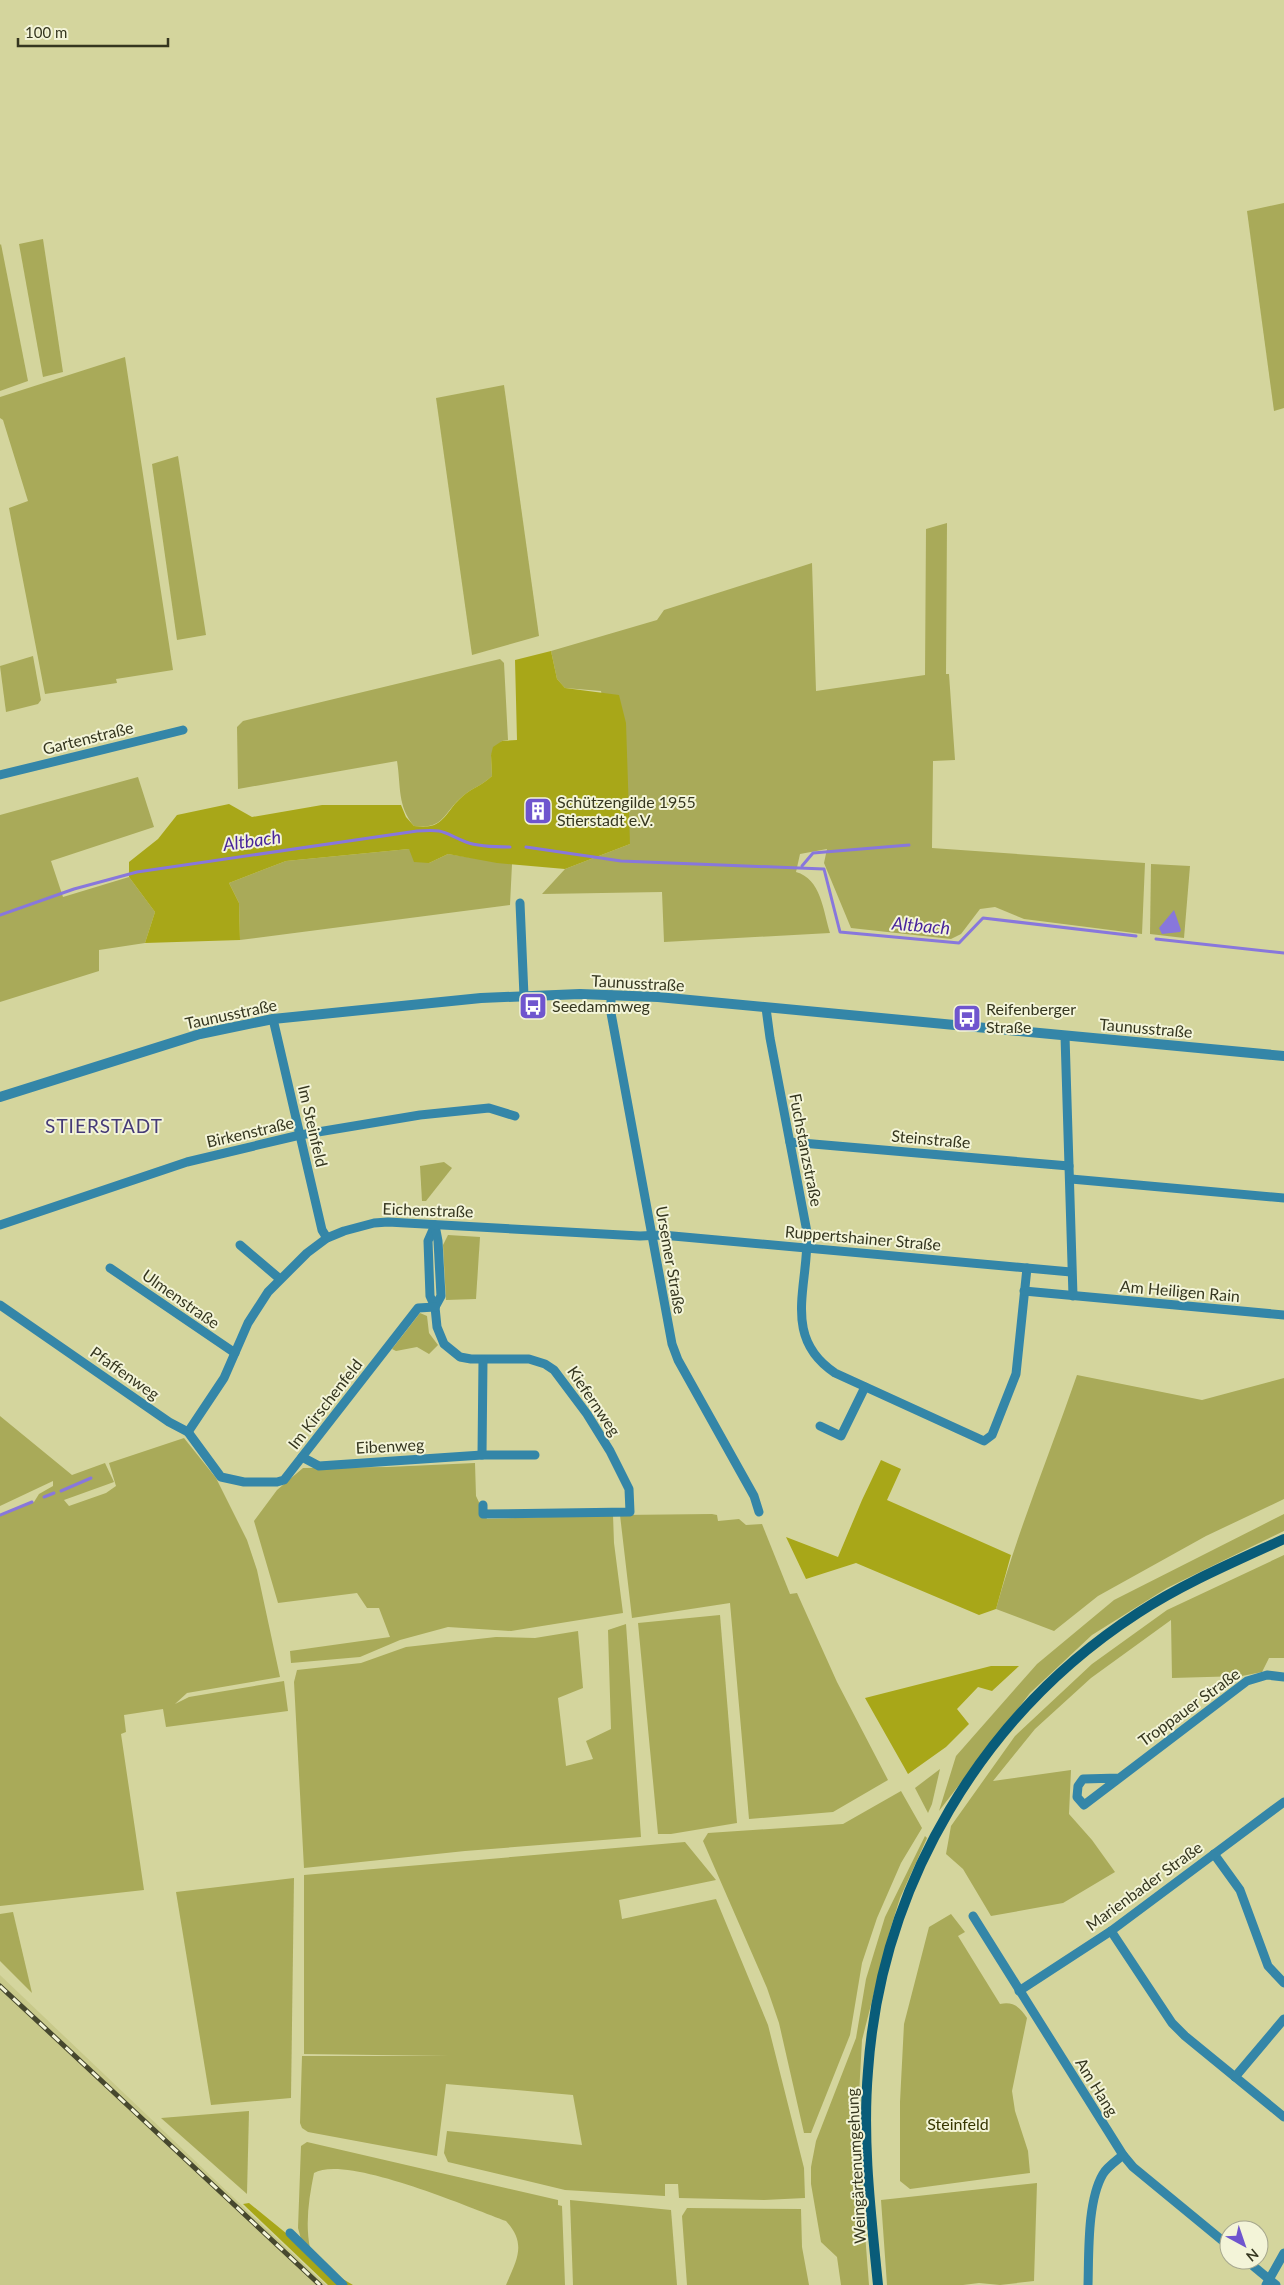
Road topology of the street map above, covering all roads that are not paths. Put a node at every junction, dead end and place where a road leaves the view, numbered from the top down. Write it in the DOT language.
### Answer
graph roads {
  1 [pos="183,730"];
  2 [pos="0,775"];
  3 [pos="520,903"];
  4 [pos="611,995"];
  5 [pos="524,996"];
  6 [pos="766,1008"];
  7 [pos="273,1019"];
  8 [pos="1065,1036"];
  9 [pos="1284,1056"];
  10 [pos="0,1097"];
  11 [pos="515,1116"];
  12 [pos="300,1135"];
  13 [pos="790,1142"];
  14 [pos="1069,1166"];
  15 [pos="1070,1179"];
  16 [pos="1284,1198"];
  17 [pos="434,1224"];
  18 [pos="0,1225"];
  19 [pos="652,1235"];
  20 [pos="327,1238"];
  21 [pos="240,1245"];
  22 [pos="807,1248"];
  23 [pos="110,1268"];
  24 [pos="1026,1268"];
  25 [pos="1071,1272"];
  26 [pos="280,1279"];
  27 [pos="1024,1290"];
  28 [pos="1074,1296"];
  29 [pos="0,1305"];
  30 [pos="435,1306"];
  31 [pos="1284,1316"];
  32 [pos="235,1353"];
  33 [pos="483,1360"];
  34 [pos="865,1387"];
  35 [pos="820,1426"];
  36 [pos="188,1432"];
  37 [pos="482,1455"];
  38 [pos="535,1455"];
  39 [pos="302,1457"];
  40 [pos="221,1477"];
  41 [pos="483,1505"];
  42 [pos="759,1512"];
  43 [pos="1284,1539"];
  44 [pos="1284,1677"];
  45 [pos="1119,1778"];
  46 [pos="1284,1802"];
  47 [pos="1214,1854"];
  48 [pos="973,1916"];
  49 [pos="1111,1931"];
  50 [pos="1284,1983"];
  51 [pos="1019,1991"];
  52 [pos="1284,2019"];
  53 [pos="1235,2077"];
  54 [pos="1284,2117"];
  55 [pos="1123,2155"];
  56 [pos="290,2233"];
  57 [pos="1219,2238"];
  58 [pos="1284,2253"];
  59 [pos="1256,2270"];
  60 [pos="1270,2283"];
  61 [pos="343,2285"];
  62 [pos="878,2285"];
  63 [pos="1088,2285"];
  1 -- 2 [label="street, Gartenstraße"];
  3 -- 5 [label="street"];
  4 -- 5 [label="street, Taunusstraße"];
  4 -- 6 [label="street, Taunusstraße"];
  4 -- 19 [label="street, Ursemer Straße"];
  5 -- 7 [label="street, Taunusstraße"];
  6 -- 8 [label="street, Taunusstraße"];
  6 -- 13 [label="street, Fuchstanzstraße"];
  7 -- 10 [label="street, Taunusstraße"];
  7 -- 12 [label="street, Im Steinfeld"];
  8 -- 9 [label="street, Taunusstraße"];
  8 -- 14 [label="street"];
  11 -- 12 [label="street, Birkenstraße"];
  12 -- 18 [label="street, Birkenstraße"];
  12 -- 20 [label="street, Im Steinfeld"];
  13 -- 14 [label="street, Steinstraße"];
  13 -- 22 [label="street, Fuchstanzstraße"];
  14 -- 15 [label="street"];
  15 -- 16 [label="street"];
  15 -- 25 [label="street"];
  17 -- 19 [label="street, Eichenstraße"];
  17 -- 20 [label="street, Eichenstraße"];
  17 -- 30 [label="street, Kiefernweg"];
  19 -- 22 [label="street, Ruppertshainer Straße"];
  19 -- 42 [label="street, Ursemer Straße"];
  20 -- 26 [label="street, Eichenstraße"];
  21 -- 26 [label="street"];
  22 -- 24 [label="street, Ruppertshainer Straße"];
  22 -- 34 [label="street, Fuchstanzstraße"];
  23 -- 32 [label="street, Ulmenstraße"];
  24 -- 25 [label="street, Ruppertshainer Straße"];
  24 -- 27 [label="street, Fuchstanzstraße"];
  25 -- 28 [label="street"];
  26 -- 32 [label="street, Eichenstraße"];
  27 -- 28 [label="street"];
  27 -- 34 [label="street, Fuchstanzstraße"];
  28 -- 31 [label="street, Am Heiligen Rain"];
  29 -- 36 [label="street, Pfaffenweg"];
  30 -- 33 [label="street, Kiefernweg"];
  30 -- 39 [label="street, Im Kirschenfeld"];
  32 -- 36 [label="street, Eichenstraße"];
  33 -- 37 [label="street"];
  33 -- 41 [label="street, Kiefernweg"];
  34 -- 35 [label="street"];
  36 -- 40 [label="street, Pfaffenweg"];
  37 -- 38 [label="street, Eibenweg"];
  37 -- 39 [label="street, Eibenweg"];
  39 -- 40 [label="street, Im Kirschenfeld"];
  43 -- 62 [label="main road, Weingärtenumgehung"];
  44 -- 45 [label="street, Troppauer Straße"];
  45 -- 45 [label="street, Troppauer Straße"];
  46 -- 47 [label="street, Marienbader Straße"];
  47 -- 49 [label="street, Marienbader Straße"];
  47 -- 50 [label="street"];
  48 -- 51 [label="street, Am Hang"];
  49 -- 51 [label="street, Marienbader Straße"];
  49 -- 53 [label="street"];
  51 -- 55 [label="street, Am Hang"];
  52 -- 53 [label="street"];
  53 -- 54 [label="street"];
  55 -- 57 [label="street, Am Hang"];
  55 -- 63 [label="street"];
  56 -- 61 [label="street"];
  58 -- 60 [label="street"];
  59 -- 60 [label="street"];
}
